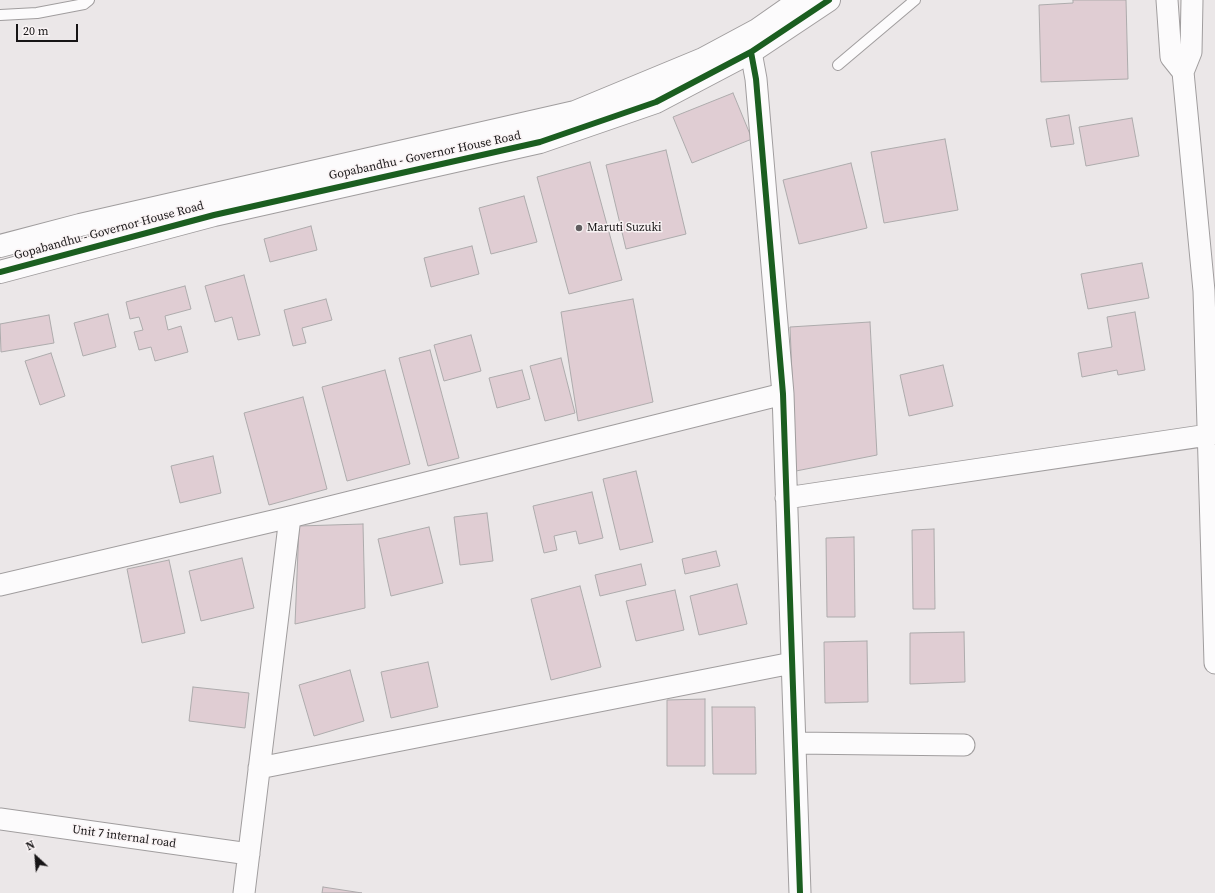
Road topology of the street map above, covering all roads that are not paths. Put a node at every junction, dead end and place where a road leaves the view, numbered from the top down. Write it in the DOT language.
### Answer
graph roads {
  1 [pos="90,0"];
  2 [pos="800,0"];
  3 [pos="829,0"];
  4 [pos="915,0"];
  5 [pos="1167,0"];
  6 [pos="1192,0"];
  7 [pos="0,15"];
  8 [pos="751,52"];
  9 [pos="838,65"];
  10 [pos="1183,72"];
  11 [pos="0,246"];
  12 [pos="0,272"];
  13 [pos="1209,290"];
  14 [pos="783,394"];
  15 [pos="1212,435"];
  16 [pos="786,498"];
  17 [pos="290,517"];
  18 [pos="0,585"];
  19 [pos="1215,663"];
  20 [pos="792,664"];
  21 [pos="795,743"];
  22 [pos="964,745"];
  23 [pos="259,768"];
  24 [pos="0,819"];
  25 [pos="249,854"];
  26 [pos="244,893"];
  27 [pos="800,893"];
  1 -- 7 [label="lane"];
  2 -- 11 [label="street, Gopabandhu - Governor House Road"];
  3 -- 8 [label="street, Gopabandhu - Governor House Road"];
  4 -- 9 [label="lane"];
  5 -- 10 [label="street"];
  6 -- 10 [label="street"];
  8 -- 12 [label="street, Gopabandhu - Governor House Road"];
  8 -- 14 [label="street"];
  10 -- 13 [label="street"];
  13 -- 15 [label="street"];
  14 -- 16 [label="street"];
  14 -- 17 [label="street"];
  15 -- 16 [label="street"];
  15 -- 19 [label="street"];
  16 -- 20 [label="street"];
  17 -- 18 [label="street"];
  17 -- 23 [label="street"];
  20 -- 21 [label="street"];
  20 -- 23 [label="street"];
  21 -- 22 [label="street"];
  21 -- 27 [label="street"];
  23 -- 25 [label="street"];
  24 -- 25 [label="street, Unit 7 internal road"];
  25 -- 26 [label="street"];
}
